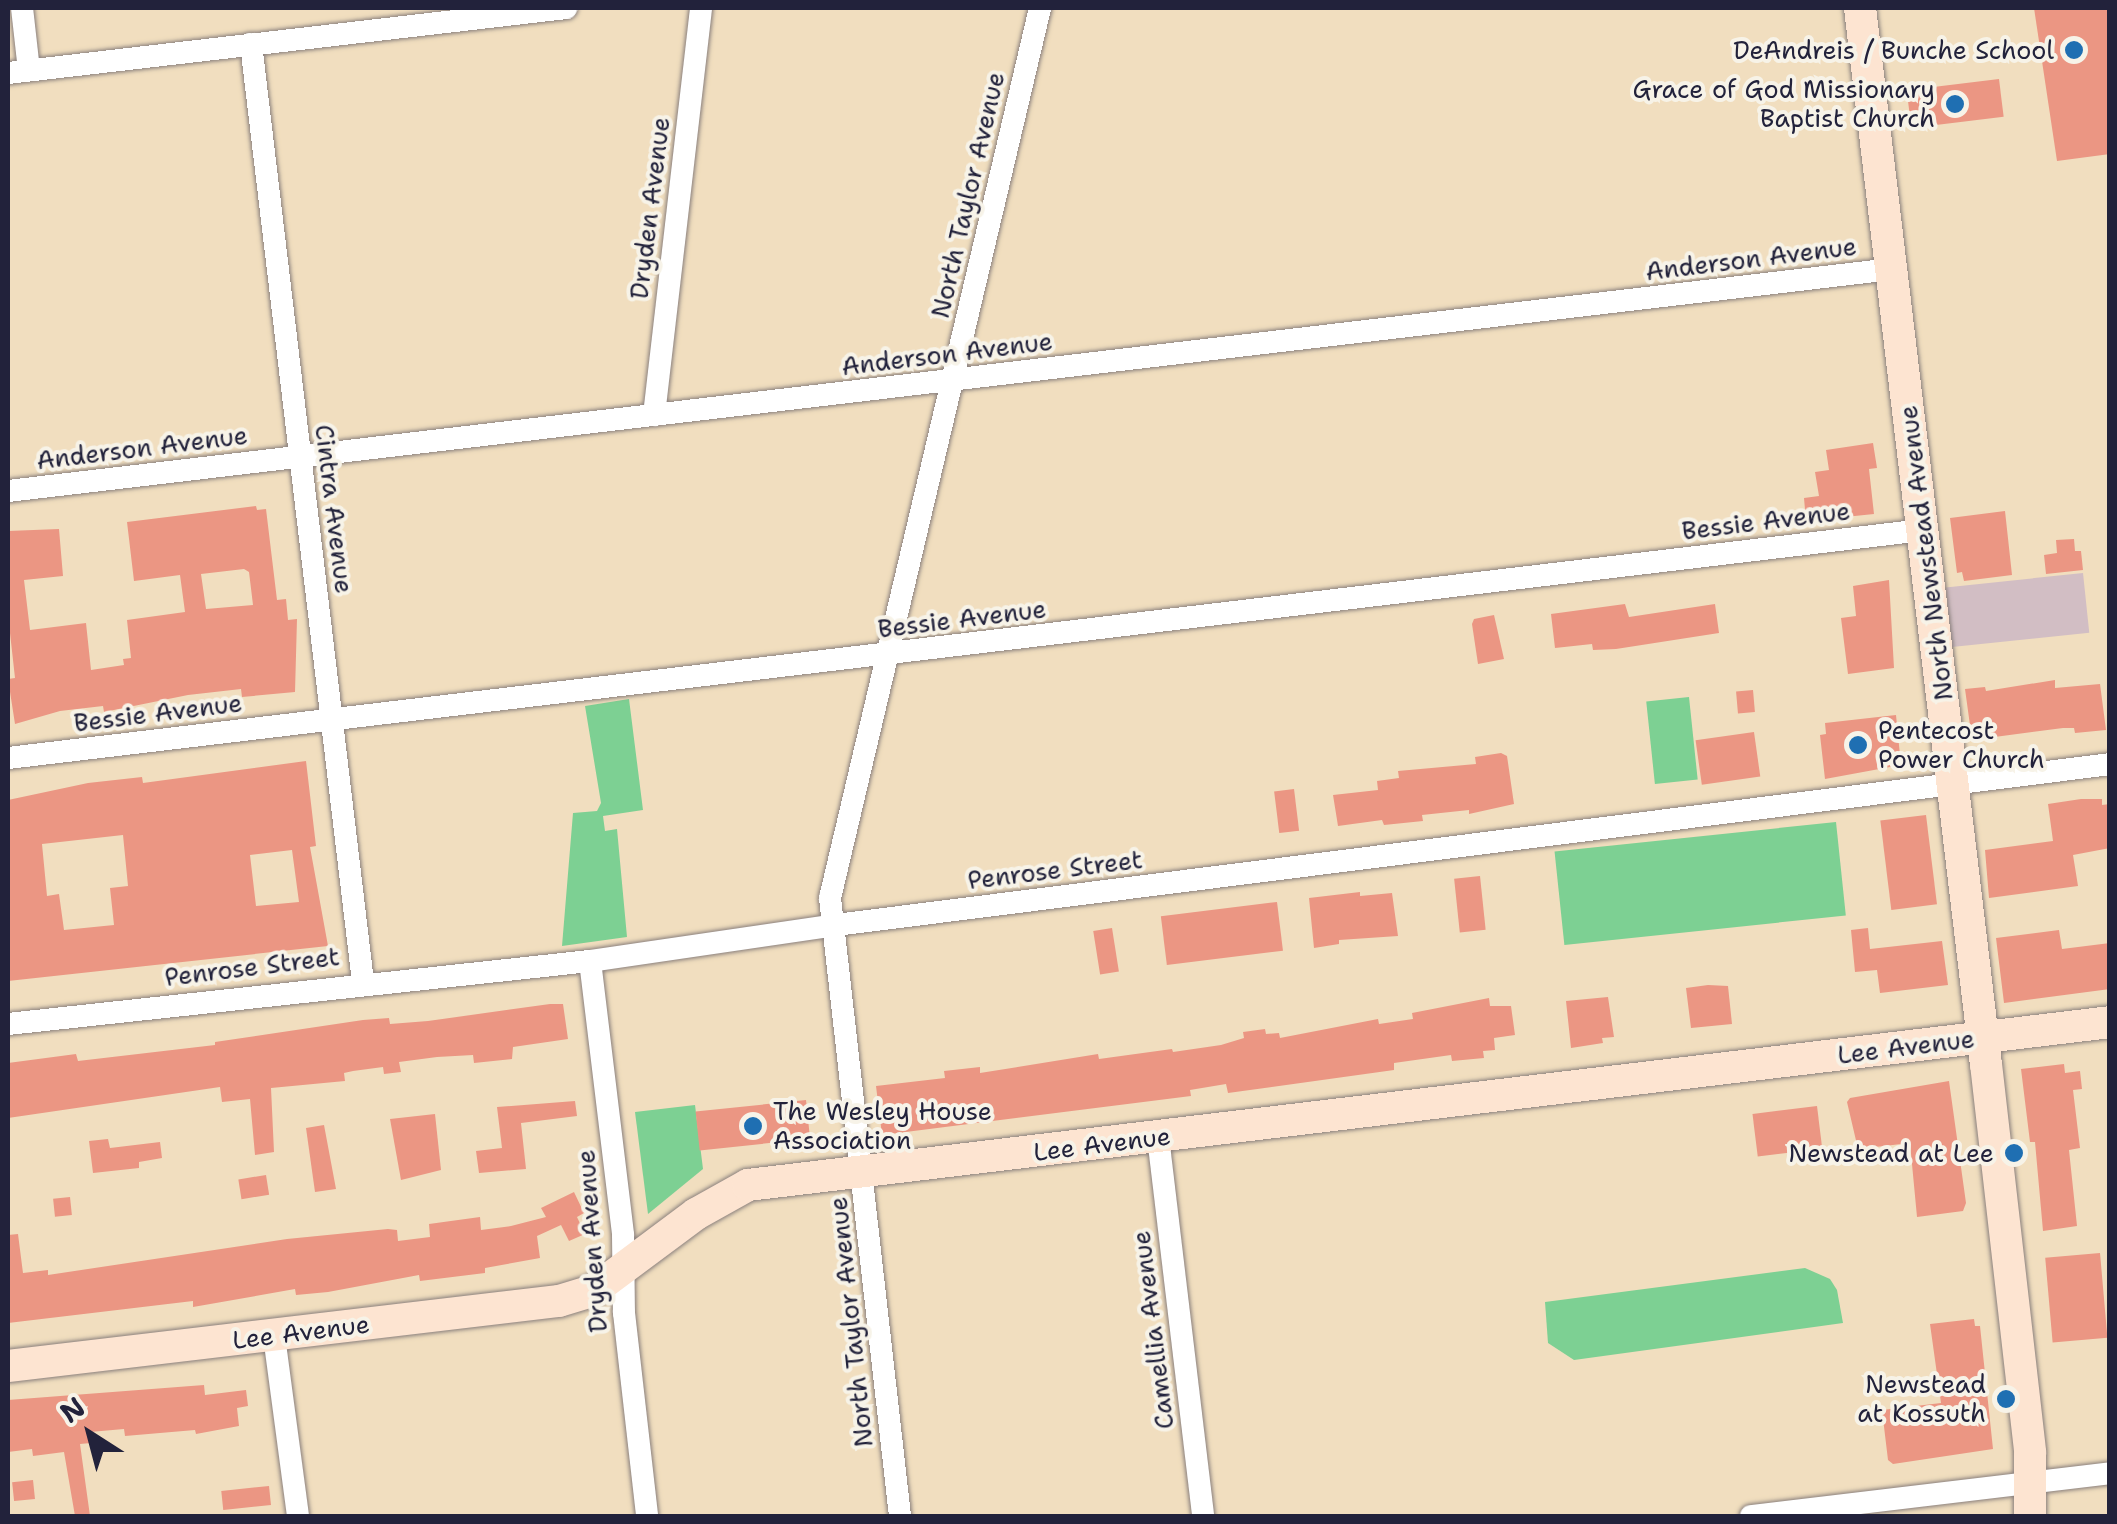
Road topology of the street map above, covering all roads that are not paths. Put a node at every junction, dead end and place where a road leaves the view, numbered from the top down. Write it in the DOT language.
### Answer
graph roads {
  1 [pos="22,8"];
  2 [pos="566,8"];
  3 [pos="701,8"];
  4 [pos="1040,8"];
  5 [pos="1860,8"];
  6 [pos="251,44"];
  7 [pos="18,71"];
  8 [pos="1892,269"];
  9 [pos="951,382"];
  10 [pos="654,415"];
  11 [pos="299,457"];
  12 [pos="8,491"];
  13 [pos="1923,530"];
  14 [pos="887,656"];
  15 [pos="333,720"];
  16 [pos="8,758"];
  17 [pos="2110,764"];
  18 [pos="1953,783"];
  19 [pos="832,926"];
  20 [pos="590,961"];
  21 [pos="363,982"];
  22 [pos="2110,1022"];
  23 [pos="8,1024"];
  24 [pos="1983,1037"];
  25 [pos="1158,1137"];
  26 [pos="863,1173"];
  27 [pos="623,1271"];
  28 [pos="274,1336"];
  29 [pos="8,1366"];
  30 [pos="2110,1473"];
  31 [pos="2028,1483"];
  32 [pos="298,1516"];
  33 [pos="647,1516"];
  34 [pos="900,1516"];
  35 [pos="1203,1516"];
  36 [pos="1751,1516"];
  37 [pos="2030,1516"];
  1 -- 7 [label="street"];
  2 -- 6 [label="street"];
  3 -- 10 [label="street, Dryden Avenue"];
  4 -- 9 [label="street, North Taylor Avenue"];
  5 -- 8 [label="street, North Newstead Avenue"];
  6 -- 7 [label="street"];
  6 -- 11 [label="street, Cintra Avenue"];
  8 -- 9 [label="street, Anderson Avenue"];
  8 -- 13 [label="street, North Newstead Avenue"];
  9 -- 10 [label="street, Anderson Avenue"];
  9 -- 14 [label="street, North Taylor Avenue"];
  10 -- 11 [label="street, Anderson Avenue"];
  11 -- 12 [label="street, Anderson Avenue"];
  11 -- 15 [label="street, Cintra Avenue"];
  13 -- 14 [label="street, Bessie Avenue"];
  13 -- 18 [label="street, North Newstead Avenue"];
  14 -- 15 [label="street, Bessie Avenue"];
  14 -- 19 [label="street, North Taylor Avenue"];
  15 -- 16 [label="street, Bessie Avenue"];
  15 -- 21 [label="street, Cintra Avenue"];
  17 -- 18 [label="street, Penrose Street"];
  18 -- 19 [label="street, Penrose Street"];
  18 -- 24 [label="street, North Newstead Avenue"];
  19 -- 20 [label="street, Penrose Street"];
  19 -- 26 [label="street, North Taylor Avenue"];
  20 -- 21 [label="street, Penrose Street"];
  20 -- 27 [label="street, Dryden Avenue"];
  21 -- 23 [label="street, Penrose Street"];
  22 -- 24 [label="street, Lee Avenue"];
  24 -- 25 [label="street, Lee Avenue"];
  24 -- 31 [label="street, North Newstead Avenue"];
  25 -- 26 [label="street, Lee Avenue"];
  25 -- 35 [label="street, Camellia Avenue"];
  26 -- 27 [label="street, Lee Avenue"];
  26 -- 34 [label="street, North Taylor Avenue"];
  27 -- 28 [label="street, Lee Avenue"];
  27 -- 33 [label="street, Dryden Avenue"];
  28 -- 29 [label="street, Lee Avenue"];
  28 -- 32 [label="street"];
  30 -- 31 [label="street"];
  31 -- 36 [label="street"];
  31 -- 37 [label="street, North Newstead Avenue"];
}
